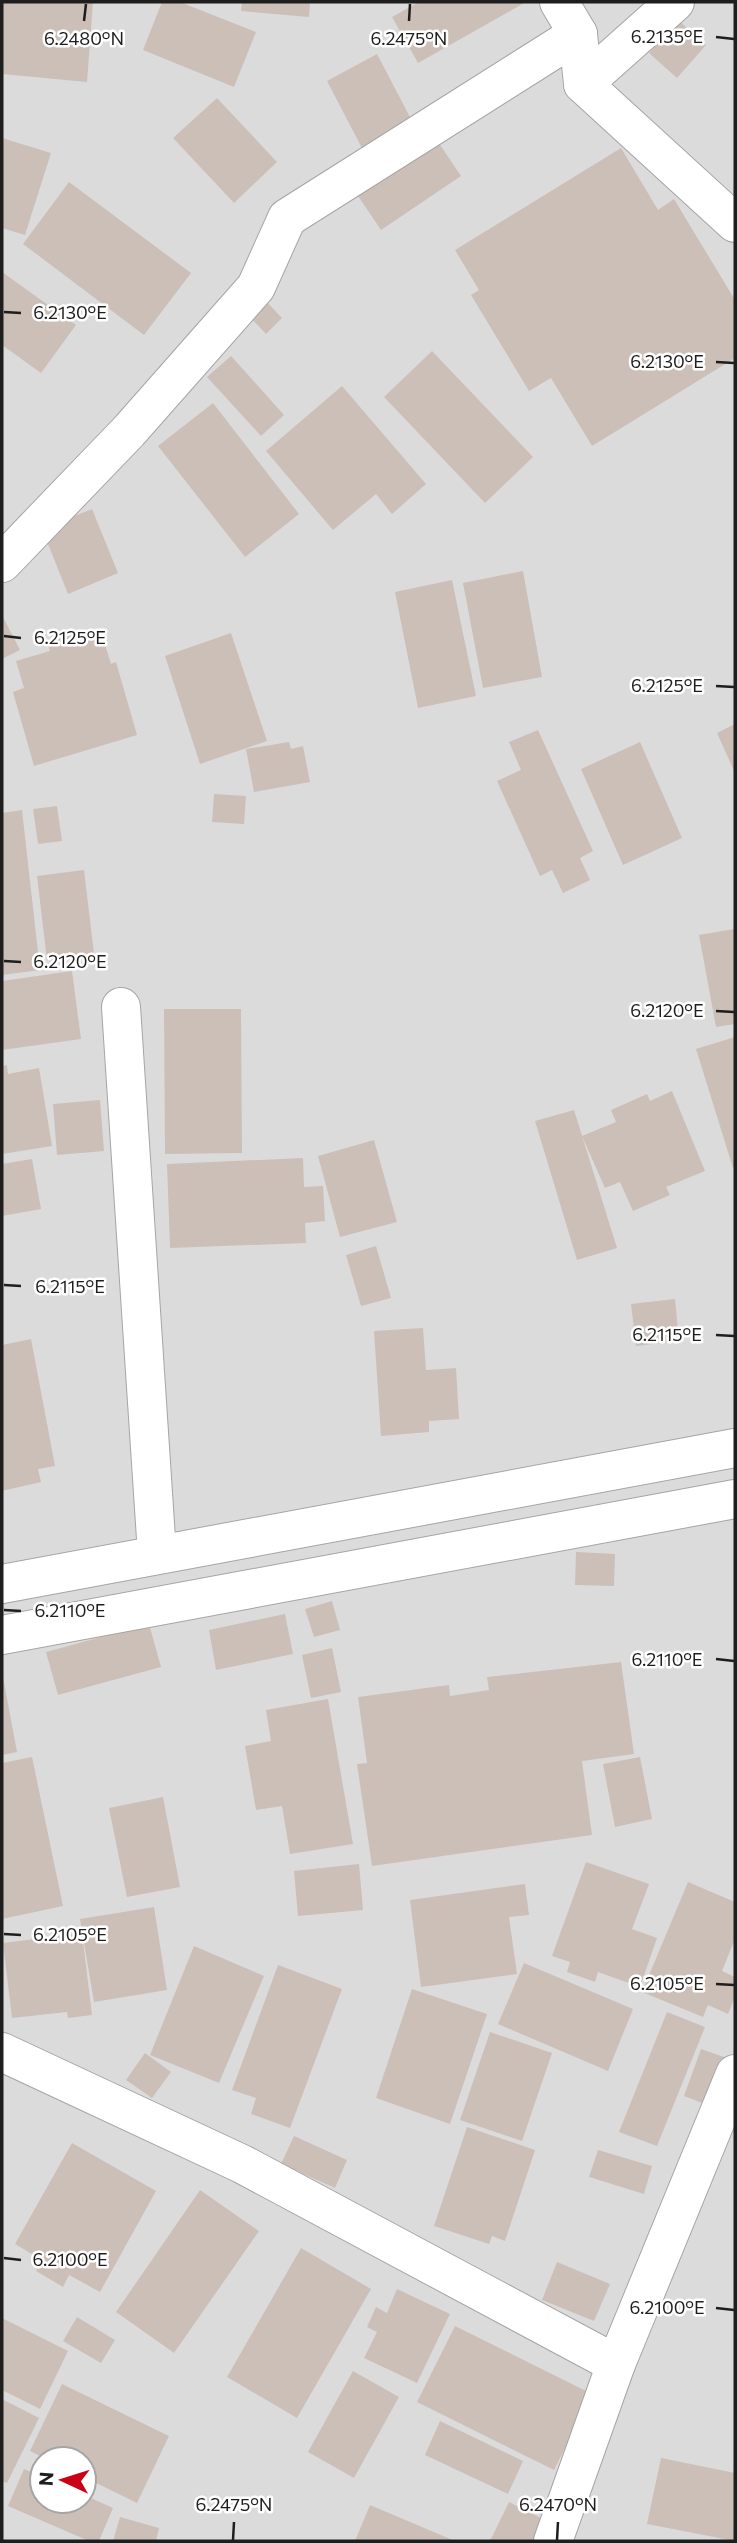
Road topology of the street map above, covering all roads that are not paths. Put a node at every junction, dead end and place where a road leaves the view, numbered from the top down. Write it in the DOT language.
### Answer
graph roads {
  1 [pos="675,2"];
  2 [pos="569,18"];
  3 [pos="583,84"];
  4 [pos="735,223"];
  5 [pos="2,563"];
  6 [pos="121,1007"];
  7 [pos="735,1448"];
  8 [pos="735,1499"];
  9 [pos="158,1554"];
  10 [pos="2,1584"];
  11 [pos="2,1635"];
  12 [pos="2,2052"];
  13 [pos="735,2074"];
  14 [pos="616,2364"];
  15 [pos="553,2541"];
  1 -- 3 [label="street"];
  2 -- 3 [label="street"];
  2 -- 5 [label="street"];
  3 -- 4 [label="street"];
  6 -- 9 [label="street"];
  7 -- 9 [label="street"];
  8 -- 11 [label="street"];
  9 -- 10 [label="street"];
  12 -- 14 [label="street"];
  13 -- 14 [label="street"];
  14 -- 15 [label="street"];
}
